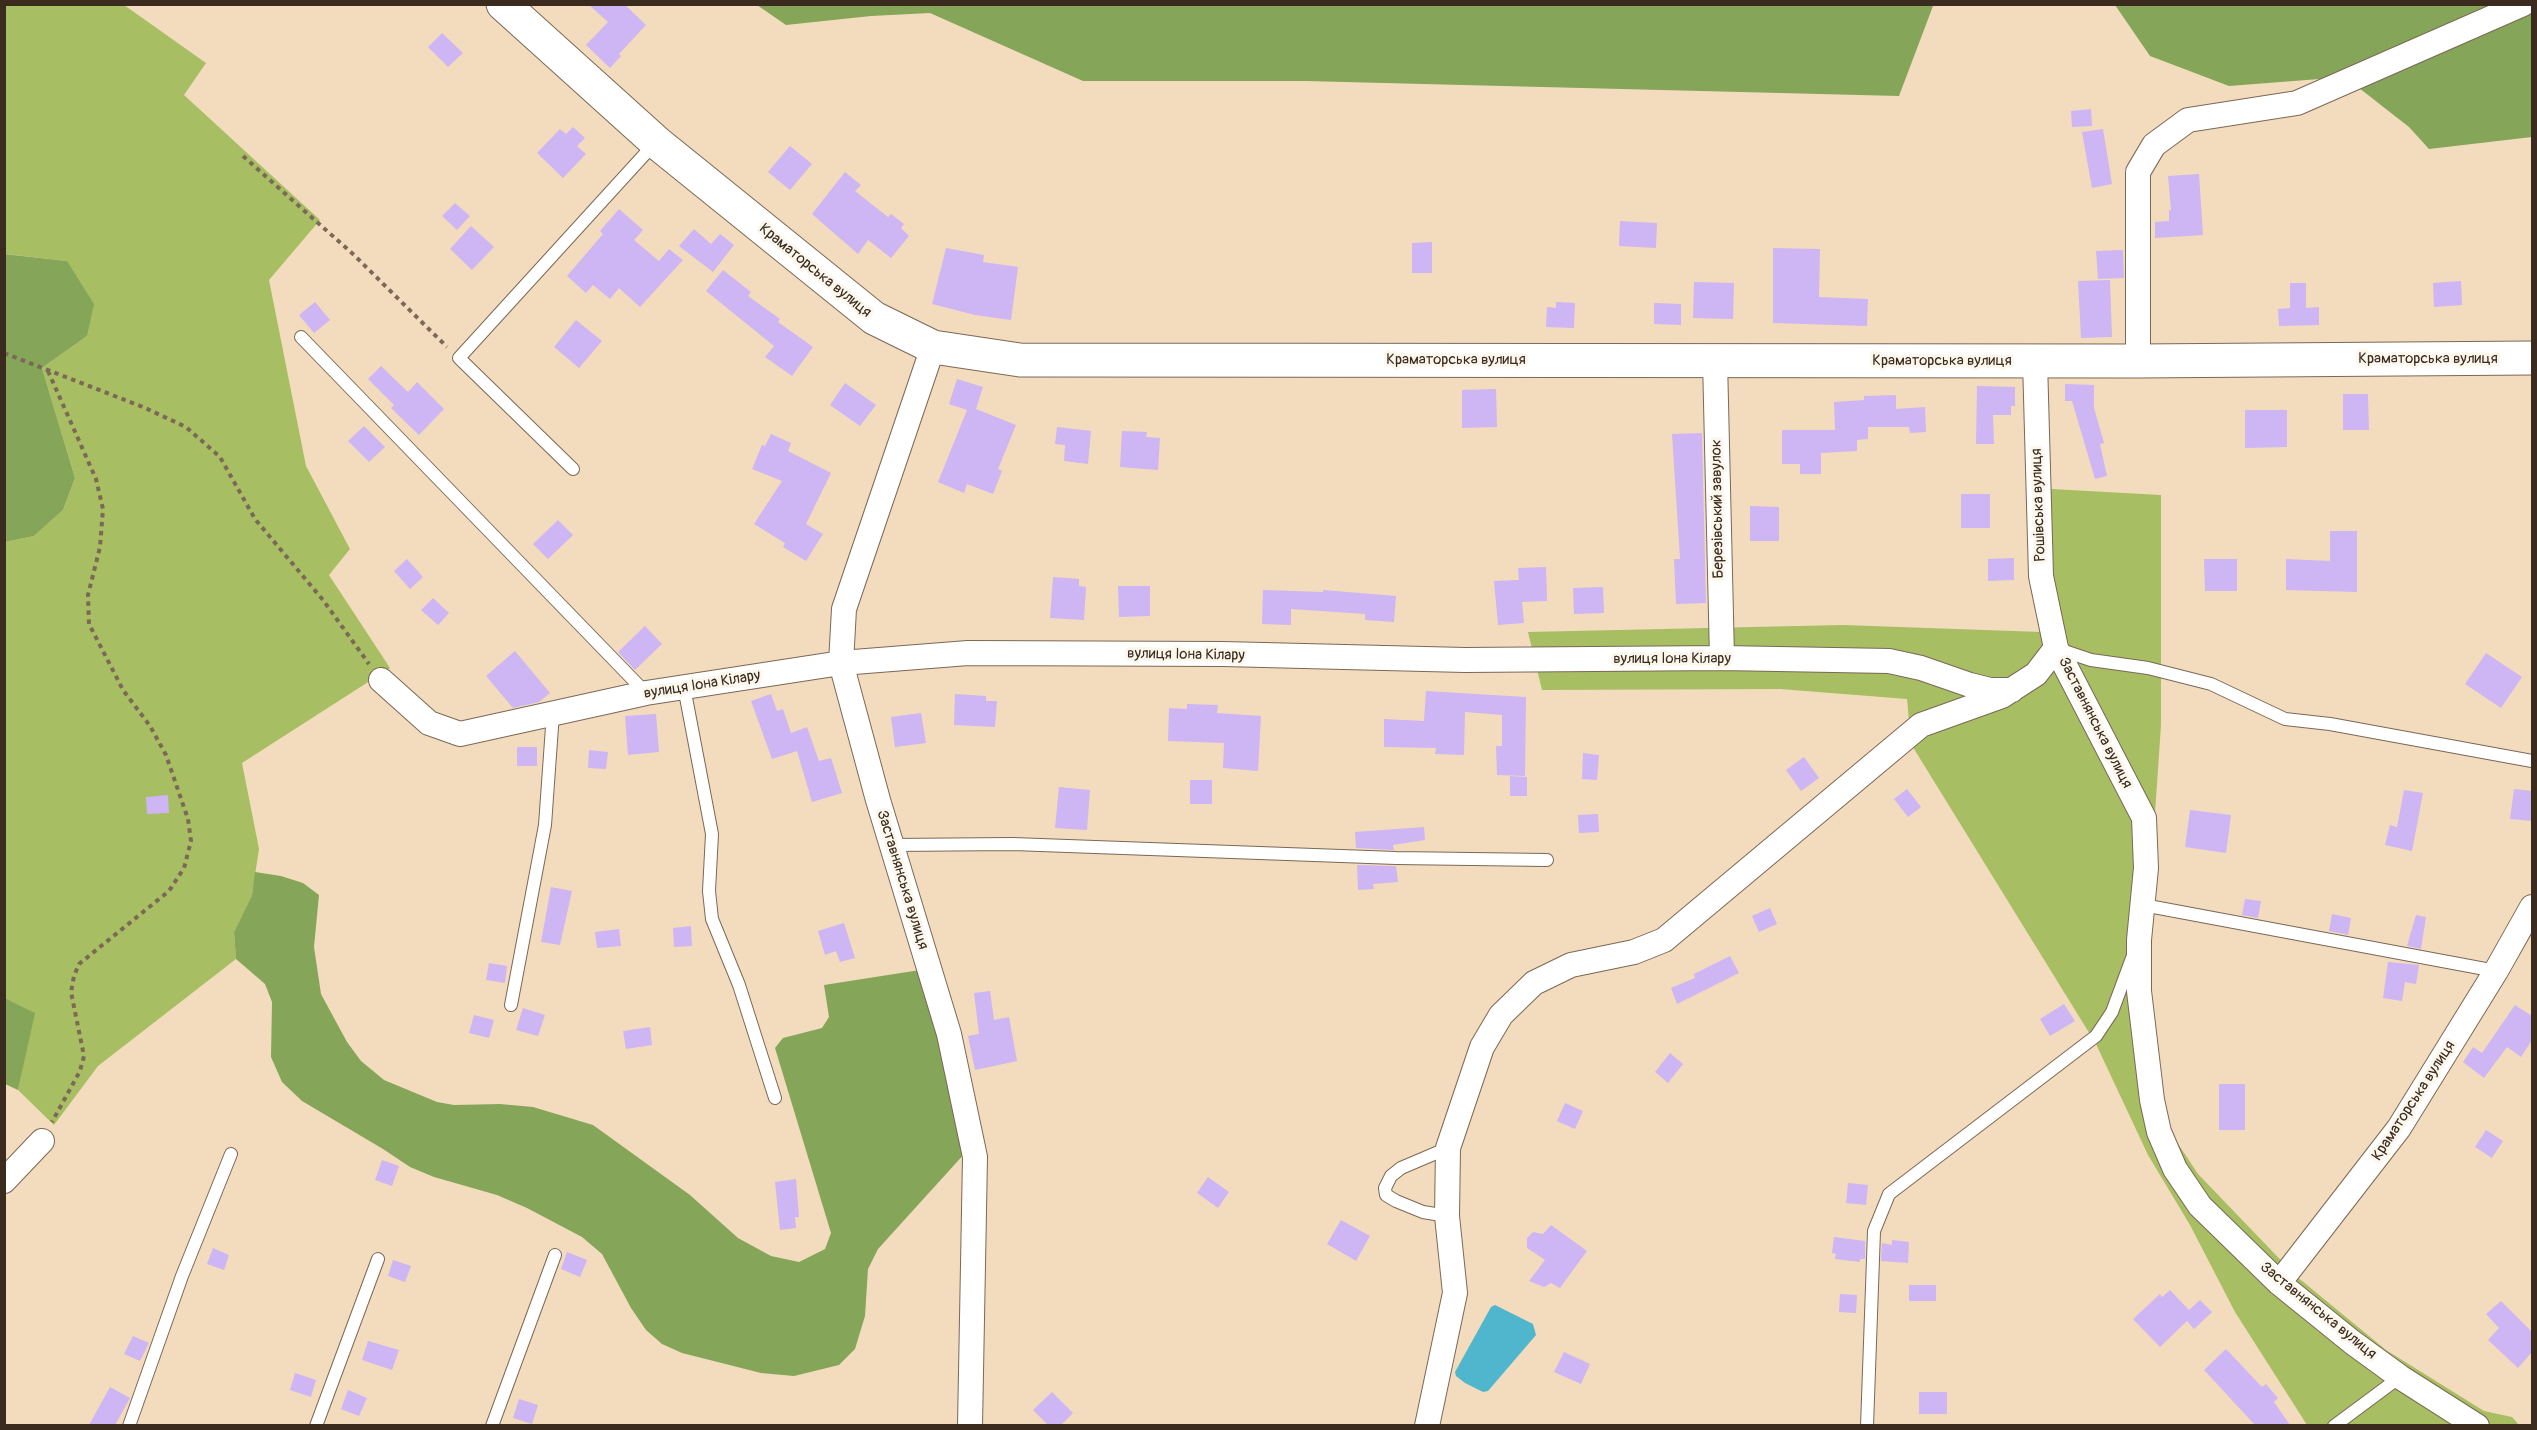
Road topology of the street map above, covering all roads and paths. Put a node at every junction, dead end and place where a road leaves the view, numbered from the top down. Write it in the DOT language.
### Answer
graph roads {
  1 [pos="503,4"];
  2 [pos="2523,4"];
  3 [pos="656,142"];
  4 [pos="243,156"];
  5 [pos="301,337"];
  6 [pos="933,347"];
  7 [pos="4,353"];
  8 [pos="459,358"];
  9 [pos="2532,358"];
  10 [pos="1715,360"];
  11 [pos="2035,361"];
  12 [pos="2138,361"];
  13 [pos="48,371"];
  14 [pos="573,469"];
  15 [pos="2056,648"];
  16 [pos="1722,658"];
  17 [pos="841,663"];
  18 [pos="381,680"];
  19 [pos="684,687"];
  20 [pos="2012,690"];
  21 [pos="646,693"];
  22 [pos="553,713"];
  23 [pos="2532,761"];
  24 [pos="891,845"];
  25 [pos="1547,860"];
  26 [pos="2143,905"];
  27 [pos="2532,907"];
  28 [pos="2139,940"];
  29 [pos="2496,971"];
  30 [pos="511,1005"];
  31 [pos="775,1098"];
  32 [pos="42,1141"];
  33 [pos="1449,1149"];
  34 [pos="231,1154"];
  35 [pos="4,1181"];
  36 [pos="1447,1216"];
  37 [pos="555,1256"];
  38 [pos="378,1259"];
  39 [pos="2278,1283"];
  40 [pos="2400,1377"];
  41 [pos="129,1425"];
  42 [pos="316,1425"];
  43 [pos="492,1425"];
  44 [pos="970,1425"];
  45 [pos="1427,1425"];
  46 [pos="1867,1425"];
  47 [pos="2334,1425"];
  48 [pos="2477,1425"];
  1 -- 3 [label="street, Краматорська вулиця"];
  2 -- 12 [label="street"];
  3 -- 6 [label="street, Краматорська вулиця"];
  3 -- 8 [label="lane"];
  4 -- 8 [label="path"];
  5 -- 21 [label="lane"];
  6 -- 10 [label="street, Краматорська вулиця"];
  6 -- 17 [label="street, Заставнянська вулиця"];
  7 -- 13 [label="path"];
  8 -- 14 [label="lane"];
  9 -- 12 [label="street, Краматорська вулиця"];
  10 -- 11 [label="street, Краматорська вулиця"];
  10 -- 16 [label="street, Березівський завулок"];
  11 -- 12 [label="street, Краматорська вулиця"];
  11 -- 15 [label="street, Рошівська вулиця"];
  13 -- 18 [label="path"];
  13 -- 32 [label="path"];
  15 -- 20 [label="street, Заставнянська вулиця"];
  15 -- 23 [label="lane"];
  15 -- 26 [label="street, Заставнянська вулиця"];
  16 -- 17 [label="street, вулиця Іона Кілару"];
  16 -- 20 [label="street, вулиця Іона Кілару"];
  17 -- 19 [label="street, вулиця Іона Кілару"];
  17 -- 24 [label="street, Заставнянська вулиця"];
  18 -- 22 [label="street, вулиця Іона Кілару"];
  19 -- 21 [label="street, вулиця Іона Кілару"];
  19 -- 31 [label="lane"];
  20 -- 33 [label="street, Заставнянська вулиця"];
  21 -- 22 [label="street, вулиця Іона Кілару"];
  22 -- 30 [label="lane"];
  24 -- 25 [label="lane"];
  24 -- 44 [label="street, Заставнянська вулиця"];
  26 -- 28 [label="street, Заставнянська вулиця"];
  26 -- 29 [label="lane"];
  27 -- 29 [label="street, Краматорська вулиця"];
  28 -- 39 [label="street, Заставнянська вулиця"];
  28 -- 46 [label="lane"];
  29 -- 39 [label="street, Краматорська вулиця"];
  32 -- 35 [label="street"];
  33 -- 36 [label="street, Заставнянська вулиця"];
  33 -- 36 [label="lane"];
  34 -- 41 [label="lane"];
  36 -- 45 [label="street, Заставнянська вулиця"];
  37 -- 43 [label="lane"];
  38 -- 42 [label="lane"];
  39 -- 40 [label="street, Заставнянська вулиця"];
  40 -- 47 [label="lane"];
  40 -- 48 [label="street, Заставнянська вулиця"];
}
